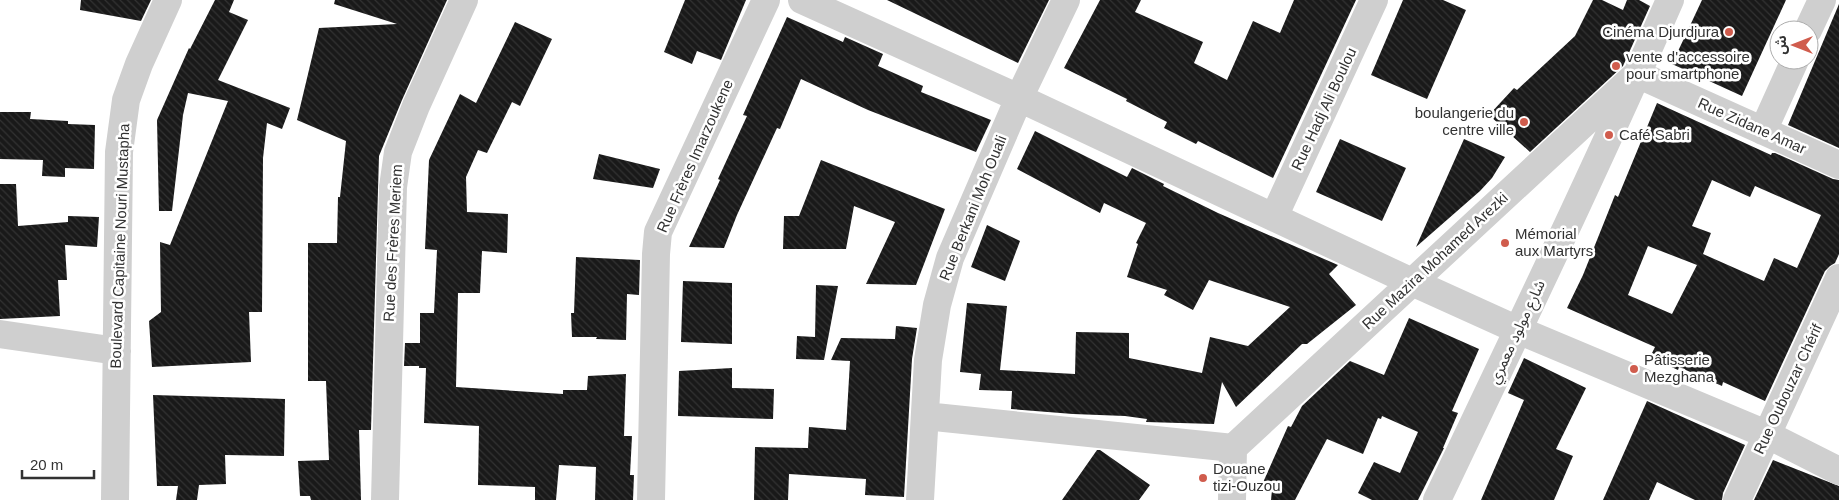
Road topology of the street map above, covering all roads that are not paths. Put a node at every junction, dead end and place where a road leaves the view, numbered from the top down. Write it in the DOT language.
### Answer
graph roads {
  1 [pos="168,0"];
  2 [pos="464,0"];
  3 [pos="766,0"];
  4 [pos="802,0"];
  5 [pos="1066,0"];
  6 [pos="1374,0"];
  7 [pos="1670,0"];
  8 [pos="1822,0"];
  9 [pos="1813,20"];
  10 [pos="1790,70"];
  11 [pos="1637,74"];
  12 [pos="1019,98"];
  13 [pos="1763,131"];
  14 [pos="1839,165"];
  15 [pos="1274,217"];
  16 [pos="1839,278"];
  17 [pos="1412,282"];
  18 [pos="1518,330"];
  19 [pos="0,334"];
  20 [pos="117,352"];
  21 [pos="925,416"];
  22 [pos="1766,434"];
  23 [pos="1233,448"];
  24 [pos="1839,471"];
  25 [pos="115,500"];
  26 [pos="385,500"];
  27 [pos="651,500"];
  28 [pos="920,500"];
  29 [pos="1232,500"];
  30 [pos="1437,500"];
  31 [pos="1737,500"];
  1 -- 20 [label="street, Boulevard Capitaine Nouri Mustapha"];
  2 -- 26 [label="street, Rue des Frères Meriem"];
  3 -- 27 [label="street, Rue Frères Imarzoukene"];
  4 -- 12 [label="street"];
  5 -- 12 [label="street, Rue Berkani Moh Ouali"];
  6 -- 15 [label="street, Rue Hadj Ali Boulou"];
  7 -- 11 [label="street, شارع مولود معمري"];
  8 -- 9 [label="street"];
  10 -- 13 [label="street"];
  11 -- 13 [label="street, Rue Zidane Amar"];
  11 -- 17 [label="street, Rue Mazira Mohamed Arezki"];
  11 -- 18 [label="street, شارع مولود معمري"];
  12 -- 15 [label="street"];
  12 -- 21 [label="street, Rue Berkani Moh Ouali"];
  13 -- 14 [label="street, Rue Zidane Amar"];
  15 -- 17 [label="street"];
  16 -- 22 [label="street, Rue Oubouzar Chérif"];
  17 -- 18 [label="street"];
  17 -- 23 [label="street, Rue Mazira Mohamed Arezki"];
  18 -- 22 [label="street"];
  18 -- 30 [label="street, شارع مولود معمري"];
  19 -- 20 [label="street"];
  20 -- 25 [label="street, Boulevard Capitaine Nouri Mustapha"];
  21 -- 23 [label="street"];
  21 -- 28 [label="street, Rue Berkani Moh Ouali"];
  22 -- 24 [label="street"];
  22 -- 31 [label="street, Rue Oubouzar Chérif"];
  23 -- 29 [label="street"];
}
